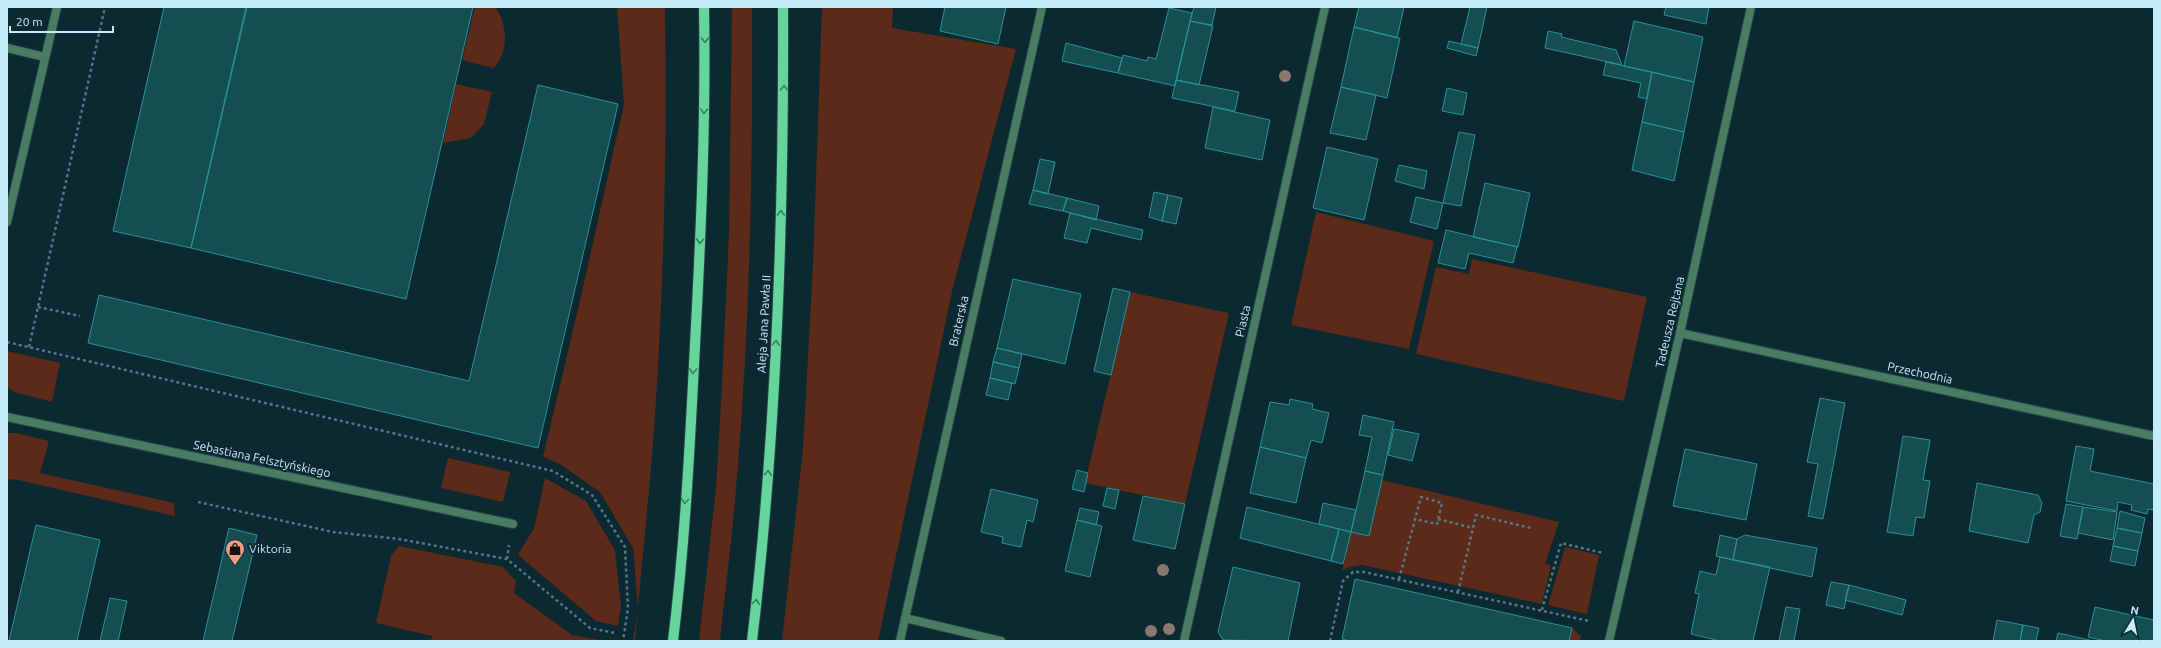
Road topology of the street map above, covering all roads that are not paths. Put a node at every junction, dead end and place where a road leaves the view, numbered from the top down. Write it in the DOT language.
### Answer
graph roads {
  1 [pos="57,7"];
  2 [pos="704,7"];
  3 [pos="783,7"];
  4 [pos="1042,7"];
  5 [pos="1325,7"];
  6 [pos="1751,7"];
  7 [pos="7,48"];
  8 [pos="45,57"];
  9 [pos="7,222"];
  10 [pos="1680,333"];
  11 [pos="7,417"];
  12 [pos="2154,436"];
  13 [pos="513,524"];
  14 [pos="905,618"];
  15 [pos="673,641"];
  16 [pos="752,641"];
  17 [pos="900,641"];
  18 [pos="1001,641"];
  19 [pos="1184,641"];
  20 [pos="1609,641"];
  1 -- 8 [label="street"];
  2 -- 15 [label="main road, one-way"];
  16 -- 3 [label="main road, Aleja Jana Pawła II, one-way"];
  4 -- 14 [label="street, Braterska"];
  5 -- 19 [label="street, Piasta"];
  6 -- 10 [label="street, Tadeusza Rejtana"];
  7 -- 8 [label="street"];
  8 -- 9 [label="street"];
  10 -- 12 [label="street, Przechodnia"];
  10 -- 20 [label="street, Tadeusza Rejtana"];
  11 -- 13 [label="street, Sebastiana Felsztyńskiego"];
  14 -- 17 [label="street, Braterska"];
  14 -- 18 [label="street"];
}
